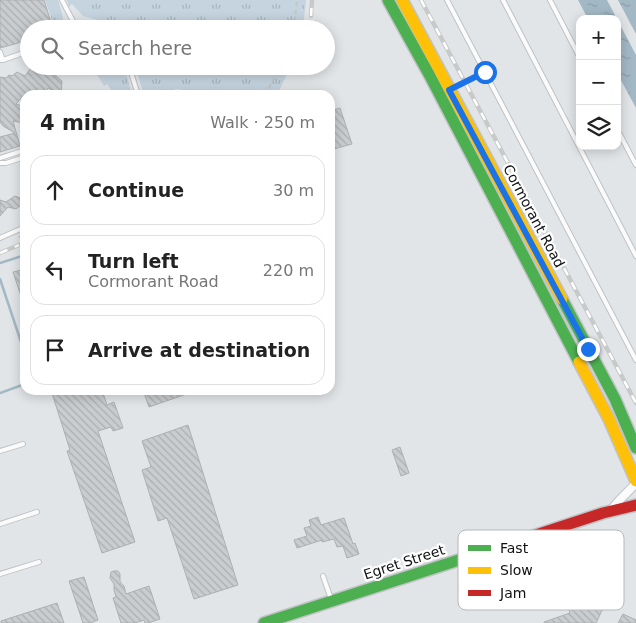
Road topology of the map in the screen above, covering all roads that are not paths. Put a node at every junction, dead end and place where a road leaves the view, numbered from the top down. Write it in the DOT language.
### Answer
graph roads {
  1 [pos="62,0"];
  2 [pos="388,0"];
  3 [pos="402,0"];
  4 [pos="447,0"];
  5 [pos="503,0"];
  6 [pos="550,0"];
  7 [pos="72,20"];
  8 [pos="576,50"];
  9 [pos="0,52"];
  10 [pos="20,54"];
  11 [pos="1,60"];
  12 [pos="485,72"];
  13 [pos="132,75"];
  14 [pos="136,90"];
  15 [pos="449,90"];
  16 [pos="621,137"];
  17 [pos="20,152"];
  18 [pos="0,158"];
  19 [pos="20,159"];
  20 [pos="0,162"];
  21 [pos="636,165"];
  22 [pos="20,229"];
  23 [pos="0,238"];
  24 [pos="636,256"];
  25 [pos="636,360"];
  26 [pos="23,444"];
  27 [pos="636,448"];
  28 [pos="0,451"];
  29 [pos="636,482"];
  30 [pos="636,505"];
  31 [pos="611,511"];
  32 [pos="37,512"];
  33 [pos="0,524"];
  34 [pos="552,530"];
  35 [pos="458,560"];
  36 [pos="39,562"];
  37 [pos="0,574"];
  38 [pos="323,576"];
  39 [pos="332,601"];
  40 [pos="264,623"];
  1 -- 7 [label="lane"];
  2 -- 29 [label="main road, Cormorant Road"];
  3 -- 15 [label="main road, Cormorant Road"];
  4 -- 12 [label="lane"];
  5 -- 24 [label="lane"];
  6 -- 8 [label="lane"];
  9 -- 11 [label="lane"];
  10 -- 11 [label="lane"];
  12 -- 15 [label="lane"];
  12 -- 25 [label="lane"];
  13 -- 14 [label="lane"];
  15 -- 27 [label="main road, Cormorant Road"];
  16 -- 21 [label="lane"];
  17 -- 18 [label="lane"];
  19 -- 20 [label="lane"];
  22 -- 23 [label="lane"];
  26 -- 28 [label="lane"];
  29 -- 31 [label="street, Egret Street"];
  30 -- 31 [label="main road, Egret Street"];
  31 -- 34 [label="main road, Egret Street"];
  32 -- 33 [label="lane"];
  35 -- 39 [label="main road, Egret Street"];
  36 -- 37 [label="lane"];
  38 -- 39 [label="lane"];
  39 -- 40 [label="main road, Egret Street"];
}
